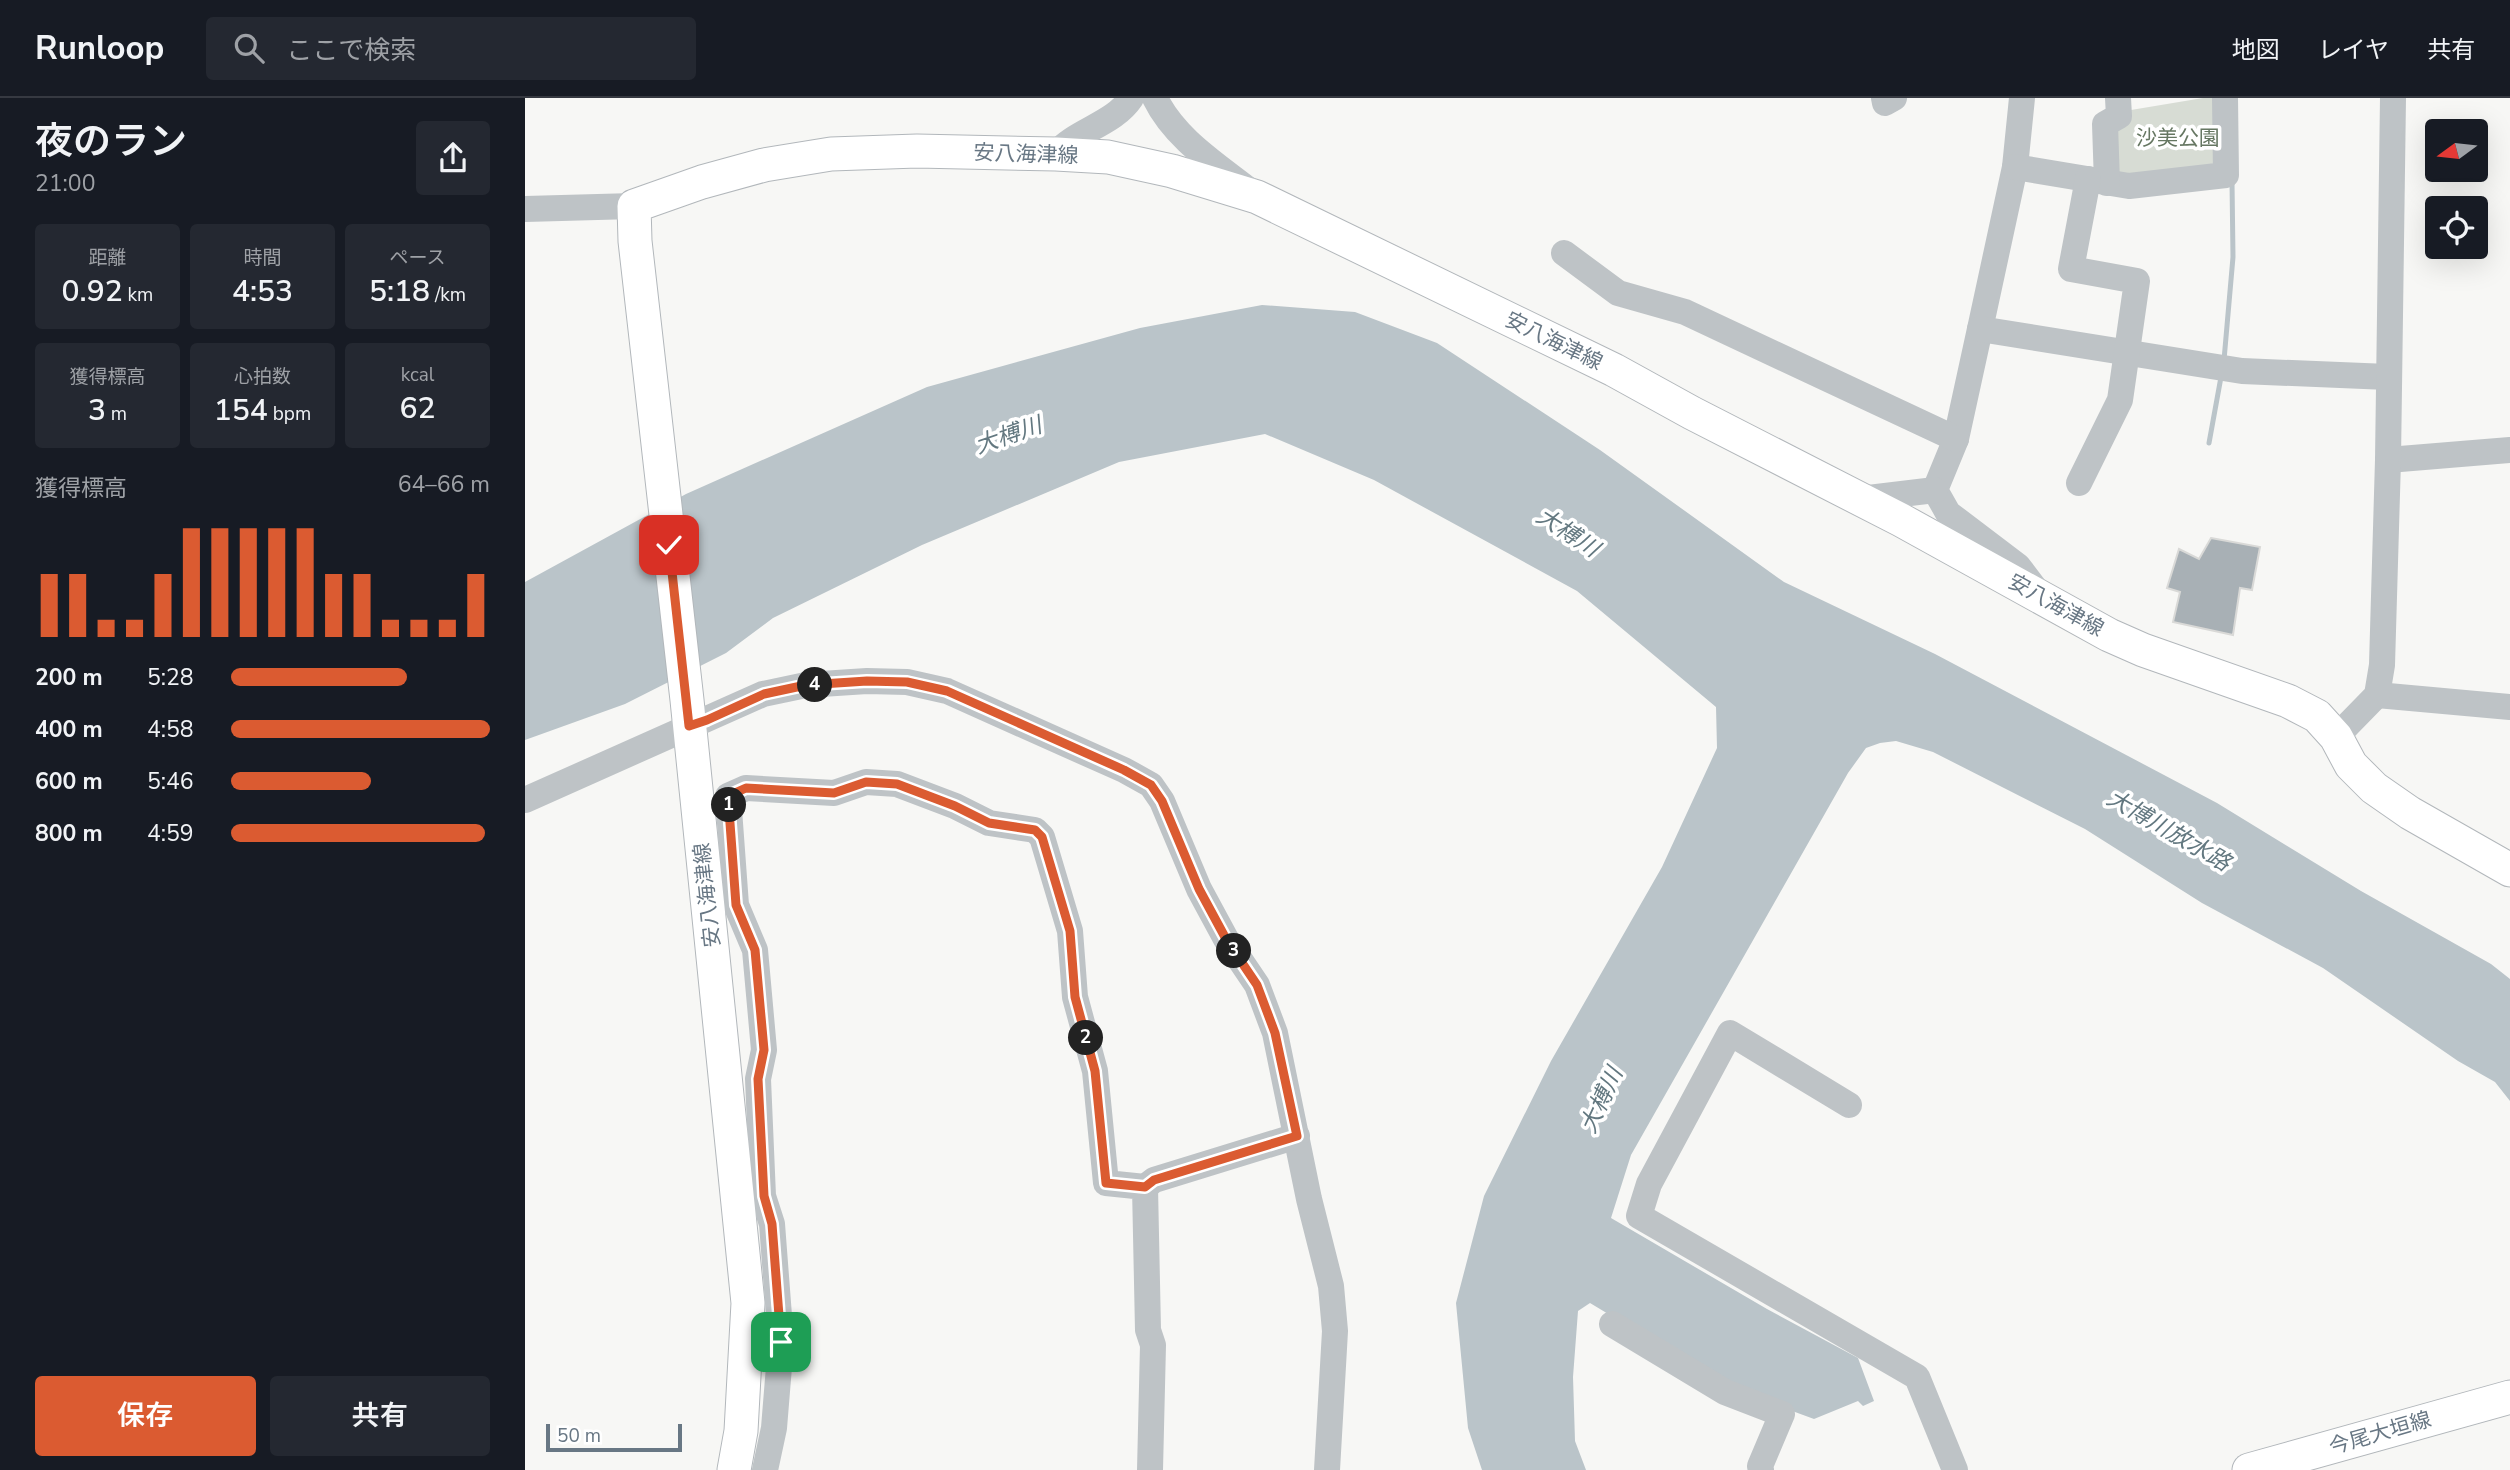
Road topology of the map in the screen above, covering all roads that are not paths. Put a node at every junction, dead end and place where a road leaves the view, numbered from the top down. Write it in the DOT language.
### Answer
graph roads {
  1 [pos="1131,98"];
  2 [pos="1155,98"];
  3 [pos="1884,98"];
  4 [pos="1894,98"];
  5 [pos="2022,98"];
  6 [pos="2118,98"];
  7 [pos="2225,98"];
  8 [pos="2393,98"];
  9 [pos="1056,154"];
  10 [pos="2015,167"];
  11 [pos="2098,181"];
  12 [pos="1257,197"];
  13 [pos="634,206"];
  14 [pos="525,209"];
  15 [pos="1564,253"];
  16 [pos="1980,329"];
  17 [pos="2128,352"];
  18 [pos="2388,377"];
  19 [pos="1956,439"];
  20 [pos="2510,450"];
  21 [pos="2388,460"];
  22 [pos="2079,483"];
  23 [pos="1934,490"];
  24 [pos="1860,499"];
  25 [pos="2041,597"];
  26 [pos="2377,695"];
  27 [pos="2510,707"];
  28 [pos="688,713"];
  29 [pos="2336,737"];
  30 [pos="525,800"];
  31 [pos="2510,870"];
  32 [pos="1849,1105"];
  33 [pos="1297,1136"];
  34 [pos="1145,1187"];
  35 [pos="1612,1324"];
  36 [pos="2510,1397"];
  37 [pos="734,1470"];
  38 [pos="765,1470"];
  39 [pos="1150,1470"];
  40 [pos="1327,1470"];
  41 [pos="1761,1470"];
  42 [pos="1955,1470"];
  43 [pos="2249,1470"];
  1 -- 9 [label="street"];
  2 -- 12 [label="street"];
  3 -- 4 [label="street"];
  5 -- 10 [label="street"];
  6 -- 11 [label="street"];
  7 -- 11 [label="street"];
  8 -- 18 [label="street"];
  9 -- 12 [label="main road, 安八海津線"];
  9 -- 13 [label="main road, 安八海津線"];
  10 -- 11 [label="street"];
  10 -- 16 [label="street"];
  11 -- 17 [label="street"];
  12 -- 24 [label="main road, 安八海津線"];
  13 -- 14 [label="street"];
  13 -- 28 [label="main road, 安八海津線"];
  15 -- 19 [label="street"];
  16 -- 17 [label="street"];
  16 -- 19 [label="street"];
  17 -- 18 [label="street"];
  17 -- 22 [label="street"];
  18 -- 21 [label="street"];
  19 -- 23 [label="street"];
  20 -- 21 [label="street"];
  21 -- 26 [label="street"];
  23 -- 24 [label="street"];
  23 -- 25 [label="street"];
  24 -- 25 [label="main road, 安八海津線"];
  25 -- 29 [label="main road, 安八海津線"];
  26 -- 27 [label="street"];
  26 -- 29 [label="street"];
  28 -- 30 [label="street"];
  28 -- 33 [label="street"];
  28 -- 37 [label="main road, 安八海津線"];
  29 -- 31 [label="main road, 安八海津線"];
  32 -- 42 [label="street"];
  33 -- 34 [label="street"];
  33 -- 40 [label="street"];
  34 -- 38 [label="street"];
  34 -- 39 [label="street"];
  35 -- 41 [label="street"];
  36 -- 43 [label="main road, 今尾大垣線"];
}
